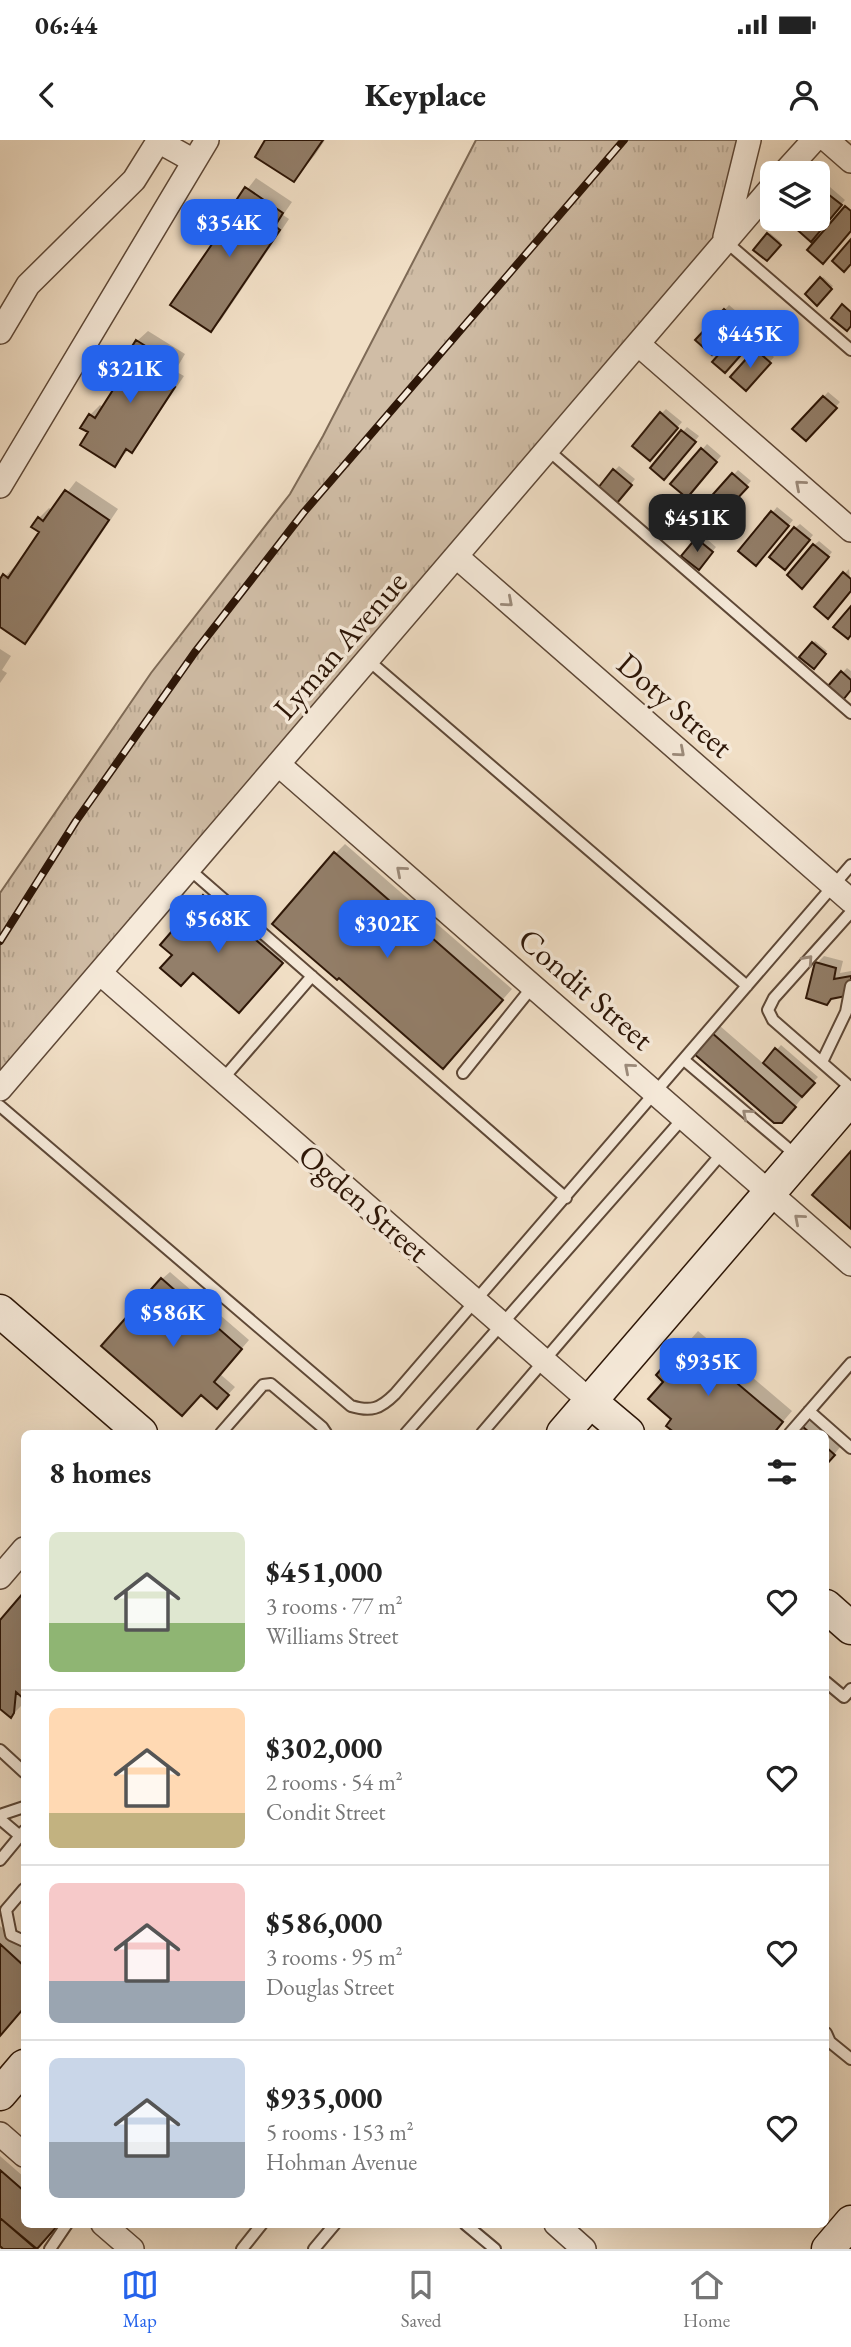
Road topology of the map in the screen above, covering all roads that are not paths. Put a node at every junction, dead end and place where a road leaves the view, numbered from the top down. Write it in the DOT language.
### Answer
graph roads {
  1 [pos="207,140"];
  2 [pos="749,140"];
  3 [pos="814,140"];
  4 [pos="827,140"];
  5 [pos="158,141"];
  6 [pos="795,161"];
  7 [pos="851,161"];
  8 [pos="194,162"];
  9 [pos="760,200"];
  10 [pos="724,240"];
  11 [pos="0,332"];
  12 [pos="638,344"];
  13 [pos="851,351"];
  14 [pos="548,450"];
  15 [pos="0,486"];
  16 [pos="851,530"];
  17 [pos="457,557"];
  18 [pos="368,660"];
  19 [pos="851,713"];
  20 [pos="278,764"];
  21 [pos="851,865"];
  22 [pos="188,869"];
  23 [pos="842,893"];
  24 [pos="851,912"];
  25 [pos="100,973"];
  26 [pos="312,976"];
  27 [pos="533,986"];
  28 [pos="747,986"];
  29 [pos="851,986"];
  30 [pos="684,1060"];
  31 [pos="822,1062"];
  32 [pos="463,1073"];
  33 [pos="222,1080"];
  34 [pos="851,1087"];
  35 [pos="0,1088"];
  36 [pos="656,1092"];
  37 [pos="851,1098"];
  38 [pos="0,1105"];
  39 [pos="684,1117"];
  40 [pos="723,1152"];
  41 [pos="799,1158"];
  42 [pos="769,1193"];
  43 [pos="566,1198"];
  44 [pos="851,1264"];
  45 [pos="477,1301"];
  46 [pos="0,1311"];
  47 [pos="502,1324"];
  48 [pos="545,1361"];
  49 [pos="851,1363"];
  50 [pos="590,1401"];
  51 [pos="809,1411"];
  52 [pos="132,1430"];
  53 [pos="228,1430"];
  54 [pos="324,1430"];
  55 [pos="410,1430"];
  56 [pos="485,1430"];
  57 [pos="565,1430"];
  58 [pos="624,1430"];
  59 [pos="793,1430"];
  60 [pos="851,1448"];
  61 [pos="21,1552"];
  62 [pos="0,1577"];
  63 [pos="829,1609"];
  64 [pos="851,1628"];
  65 [pos="829,1684"];
  66 [pos="851,1689"];
  67 [pos="0,1750"];
  68 [pos="21,1769"];
  69 [pos="21,1808"];
  70 [pos="0,1817"];
  71 [pos="21,1833"];
  72 [pos="21,1835"];
  73 [pos="0,1860"];
  74 [pos="21,1892"];
  75 [pos="21,1940"];
  76 [pos="829,2038"];
  77 [pos="851,2059"];
  78 [pos="21,2070"];
  79 [pos="0,2094"];
  80 [pos="0,2134"];
  81 [pos="21,2152"];
  82 [pos="851,2222"];
  83 [pos="64,2228"];
  84 [pos="108,2228"];
  85 [pos="259,2228"];
  86 [pos="332,2228"];
  87 [pos="470,2228"];
  88 [pos="50,2249"];
  89 [pos="132,2249"];
  90 [pos="242,2249"];
  91 [pos="314,2249"];
  92 [pos="495,2249"];
  93 [pos="828,2249"];
  1 -- 8 [label="street"];
  2 -- 10 [label="street, Lyman Avenue"];
  3 -- 6 [label="street"];
  4 -- 7 [label="street"];
  5 -- 8 [label="street"];
  5 -- 11 [label="street"];
  8 -- 15 [label="street"];
  9 -- 10 [label="street, Lyman Avenue"];
  10 -- 12 [label="street, Lyman Avenue"];
  10 -- 13 [label="lane"];
  12 -- 14 [label="street, Lyman Avenue"];
  16 -- 12 [label="street, one-way"];
  14 -- 17 [label="street, Lyman Avenue"];
  14 -- 19 [label="lane"];
  17 -- 18 [label="street, Lyman Avenue"];
  17 -- 23 [label="street, Doty Street, one-way"];
  18 -- 20 [label="street, Lyman Avenue"];
  18 -- 28 [label="lane"];
  20 -- 22 [label="street, Lyman Avenue"];
  27 -- 20 [label="street, Condit Street, one-way"];
  21 -- 23 [label="lane"];
  22 -- 25 [label="street, Lyman Avenue"];
  22 -- 26 [label="lane"];
  23 -- 28 [label="lane"];
  31 -- 24 [label="lane, one-way"];
  25 -- 33 [label="street, Ogden Street"];
  25 -- 35 [label="street, Lyman Avenue"];
  26 -- 33 [label="lane"];
  26 -- 43 [label="lane"];
  27 -- 32 [label="lane"];
  36 -- 27 [label="street, Condit Street, one-way"];
  28 -- 30 [label="lane"];
  29 -- 31 [label="lane"];
  30 -- 36 [label="lane"];
  41 -- 30 [label="lane, one-way"];
  31 -- 34 [label="lane"];
  33 -- 45 [label="street, Ogden Street"];
  36 -- 39 [label="street, Condit Street"];
  36 -- 43 [label="lane"];
  37 -- 41 [label="main road"];
  38 -- 45 [label="lane"];
  39 -- 40 [label="street, Condit Street"];
  39 -- 47 [label="lane"];
  40 -- 42 [label="street, Condit Street"];
  40 -- 48 [label="lane"];
  41 -- 42 [label="main road"];
  44 -- 42 [label="street, Condit Street, one-way"];
  42 -- 50 [label="main road"];
  43 -- 45 [label="lane"];
  45 -- 47 [label="street, Ogden Street"];
  46 -- 52 [label="main road"];
  47 -- 48 [label="street, Ogden Street"];
  47 -- 55 [label="lane"];
  48 -- 50 [label="street, Ogden Street"];
  48 -- 56 [label="lane"];
  49 -- 51 [label="lane"];
  50 -- 57 [label="main road"];
  50 -- 58 [label="main road, Ogden Street"];
  51 -- 59 [label="lane"];
  51 -- 60 [label="lane"];
  53 -- 54 [label="lane"];
  61 -- 62 [label="street"];
  63 -- 64 [label="main road"];
  65 -- 66 [label="lane"];
  67 -- 68 [label="lane"];
  69 -- 70 [label="lane"];
  70 -- 71 [label="lane"];
  72 -- 73 [label="lane"];
  74 -- 75 [label="lane"];
  76 -- 77 [label="lane"];
  78 -- 79 [label="main road"];
  80 -- 81 [label="street"];
  82 -- 93 [label="main road"];
  83 -- 88 [label="lane"];
  84 -- 89 [label="street"];
  85 -- 90 [label="lane"];
  86 -- 91 [label="lane"];
  87 -- 92 [label="lane"];
}
